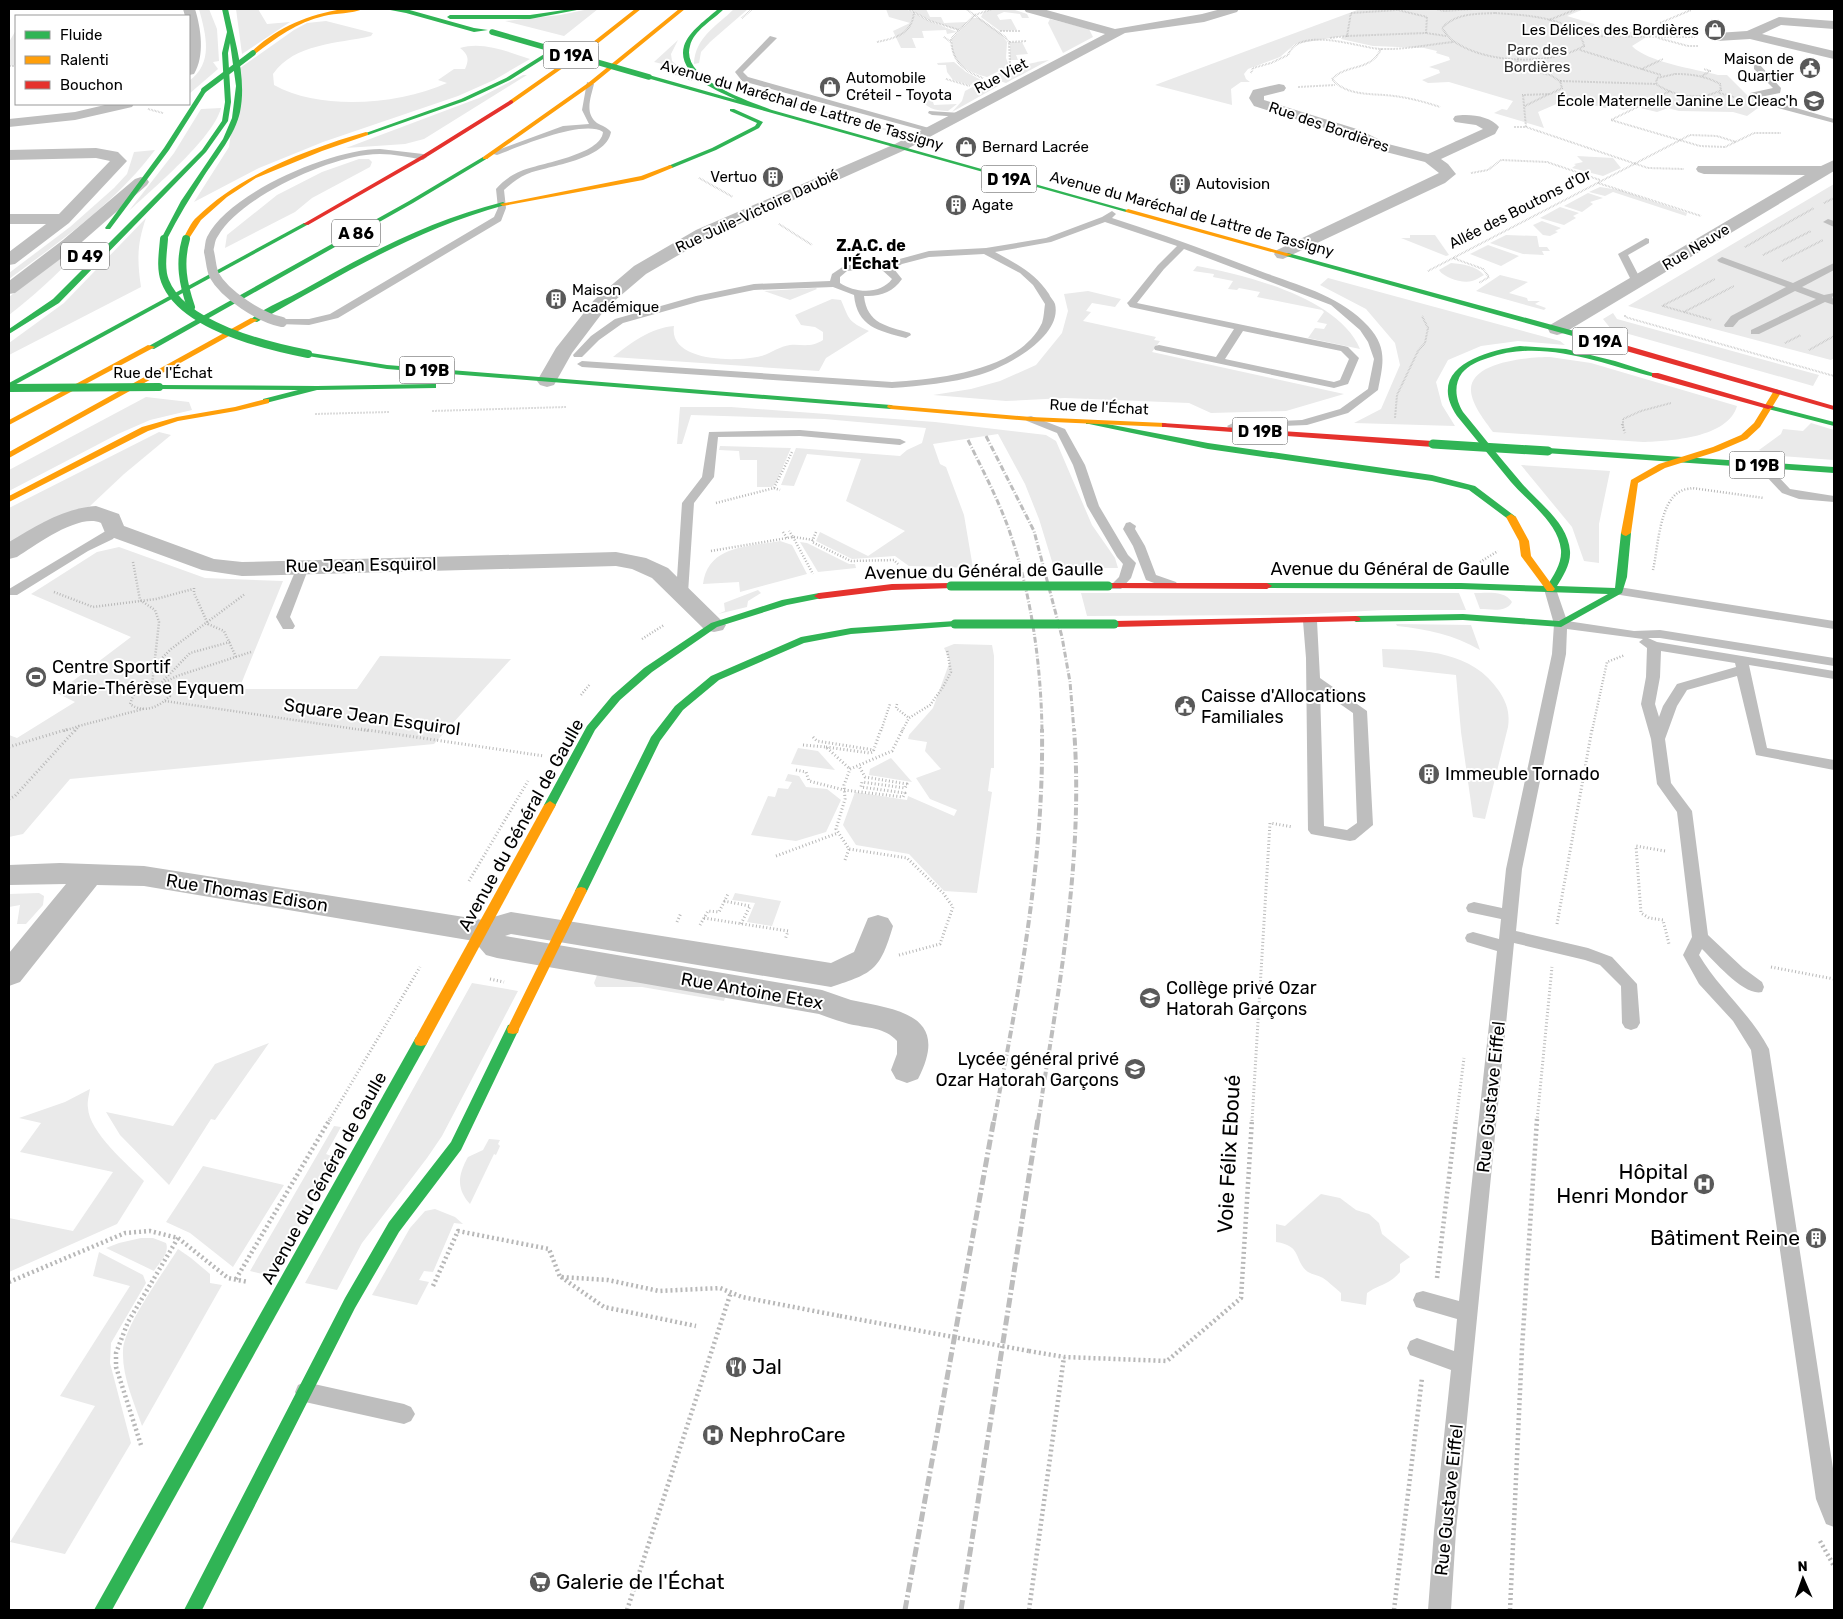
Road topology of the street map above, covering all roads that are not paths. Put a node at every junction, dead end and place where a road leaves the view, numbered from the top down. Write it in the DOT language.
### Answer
graph roads {
  1 [pos="188,9"];
  2 [pos="225,9"];
  3 [pos="360,9"];
  4 [pos="388,9"];
  5 [pos="422,9"];
  6 [pos="579,9"];
  7 [pos="638,9"];
  8 [pos="682,9"];
  9 [pos="721,9"];
  10 [pos="1030,9"];
  11 [pos="1198,9"];
  12 [pos="1233,9"];
  13 [pos="1800,9"];
  14 [pos="1820,9"];
  15 [pos="1216,14"];
  16 [pos="450,18"];
  17 [pos="1831,28"];
  18 [pos="489,31"];
  19 [pos="229,33"];
  20 [pos="1116,33"];
  21 [pos="1750,35"];
  22 [pos="1717,37"];
  23 [pos="773,38"];
  24 [pos="565,43"];
  25 [pos="1794,45"];
  26 [pos="1834,55"];
  27 [pos="190,68"];
  28 [pos="1757,68"];
  29 [pos="666,83"];
  30 [pos="590,84"];
  31 [pos="1273,89"];
  32 [pos="123,105"];
  33 [pos="773,112"];
  34 [pos="932,113"];
  35 [pos="961,115"];
  36 [pos="1460,119"];
  37 [pos="1834,121"];
  38 [pos="9,123"];
  39 [pos="596,126"];
  40 [pos="932,130"];
  41 [pos="900,147"];
  42 [pos="493,153"];
  43 [pos="9,155"];
  44 [pos="423,156"];
  45 [pos="1430,159"];
  46 [pos="1829,168"];
  47 [pos="1704,169"];
  48 [pos="1766,170"];
  49 [pos="141,182"];
  50 [pos="1800,186"];
  51 [pos="503,204"];
  52 [pos="1119,209"];
  53 [pos="9,219"];
  54 [pos="63,219"];
  55 [pos="1105,219"];
  56 [pos="98,240"];
  57 [pos="1646,241"];
  58 [pos="1183,245"];
  59 [pos="986,251"];
  60 [pos="87,253"];
  61 [pos="1283,254"];
  62 [pos="9,260"];
  63 [pos="1722,260"];
  64 [pos="1834,266"];
  65 [pos="886,269"];
  66 [pos="1637,282"];
  67 [pos="836,284"];
  68 [pos="1794,287"];
  69 [pos="9,289"];
  70 [pos="859,293"];
  71 [pos="1831,298"];
  72 [pos="190,307"];
  73 [pos="22,323"];
  74 [pos="1729,324"];
  75 [pos="1240,328"];
  76 [pos="1558,329"];
  77 [pos="9,332"];
  78 [pos="1756,332"];
  79 [pos="906,335"];
  80 [pos="1159,348"];
  81 [pos="1218,361"];
  82 [pos="547,381"];
  83 [pos="464,385"];
  84 [pos="444,386"];
  85 [pos="9,387"];
  86 [pos="317,388"];
  87 [pos="1778,391"];
  88 [pos="1769,404"];
  89 [pos="1834,408"];
  90 [pos="1031,419"];
  91 [pos="1088,422"];
  92 [pos="9,423"];
  93 [pos="1834,424"];
  94 [pos="1201,427"];
  95 [pos="900,442"];
  96 [pos="9,455"];
  97 [pos="1681,460"];
  98 [pos="1754,465"];
  99 [pos="1834,470"];
  100 [pos="9,499"];
  101 [pos="1834,500"];
  102 [pos="114,530"];
  103 [pos="9,552"];
  104 [pos="1130,563"];
  105 [pos="303,567"];
  106 [pos="1112,586"];
  107 [pos="1173,586"];
  108 [pos="1550,589"];
  109 [pos="1619,591"];
  110 [pos="12,592"];
  111 [pos="682,593"];
  112 [pos="1310,621"];
  113 [pos="1561,624"];
  114 [pos="714,625"];
  115 [pos="1834,625"];
  116 [pos="288,626"];
  117 [pos="1634,636"];
  118 [pos="1654,646"];
  119 [pos="1834,662"];
  120 [pos="1742,666"];
  121 [pos="1834,675"];
  122 [pos="1313,679"];
  123 [pos="1658,739"];
  124 [pos="1834,765"];
  125 [pos="9,875"];
  126 [pos="89,875"];
  127 [pos="1474,908"];
  128 [pos="1509,915"];
  129 [pos="878,926"];
  130 [pos="483,932"];
  131 [pos="1700,937"];
  132 [pos="1473,938"];
  133 [pos="1507,941"];
  134 [pos="555,943"];
  135 [pos="9,974"];
  136 [pos="1756,987"];
  137 [pos="827,989"];
  138 [pos="1631,1023"];
  139 [pos="907,1070"];
  140 [pos="1423,1300"];
  141 [pos="1468,1313"];
  142 [pos="1417,1348"];
  143 [pos="1463,1364"];
  144 [pos="304,1392"];
  145 [pos="404,1414"];
  146 [pos="1834,1516"];
  147 [pos="103,1610"];
  148 [pos="193,1610"];
  149 [pos="1439,1610"];
  1 -- 27 [label="street"];
  2 -- 19 [label="main road, D 19B"];
  3 -- 49 [label="main road, bridge"];
  4 -- 18 [label="main road"];
  5 -- 16 [label="main road, D 19A"];
  6 -- 16 [label="main road"];
  7 -- 44 [label="main road, A 86"];
  8 -- 30 [label="main road, A 86"];
  9 -- 33 [label="main road"];
  10 -- 20 [label="street"];
  11 -- 15 [label="street"];
  12 -- 15 [label="street"];
  13 -- 17 [label="street"];
  14 -- 17 [label="street"];
  15 -- 20 [label="street"];
  16 -- 18 [label="main road, D 19A"];
  17 -- 21 [label="street"];
  17 -- 25 [label="street"];
  18 -- 29 [label="main road, Avenue du Maréchal de Lattre de Tassigny / D 19A, bridge"];
  19 -- 72 [label="main road, D 19B, bridge"];
  19 -- 73 [label="main road"];
  20 -- 35 [label="street, Rue Viet"];
  21 -- 22 [label="street"];
  21 -- 25 [label="street"];
  23 -- 40 [label="lane"];
  24 -- 72 [label="main road, bridge"];
  25 -- 26 [label="street"];
  28 -- 37 [label="lane"];
  29 -- 33 [label="main road, Avenue du Maréchal de Lattre de Tassigny / D 19A"];
  29 -- 51 [label="main road"];
  30 -- 39 [label="lane"];
  30 -- 42 [label="main road, A 86"];
  31 -- 45 [label="street, Rue des Bordières"];
  32 -- 38 [label="street"];
  33 -- 41 [label="main road, Avenue du Maréchal de Lattre de Tassigny / D 19A"];
  34 -- 35 [label="lane"];
  35 -- 40 [label="street, Rue Viet"];
  36 -- 45 [label="street"];
  39 -- 42 [label="lane"];
  39 -- 51 [label="lane"];
  40 -- 41 [label="street, Rue Viet"];
  41 -- 52 [label="main road, Avenue du Maréchal de Lattre de Tassigny / D 19A"];
  41 -- 82 [label="street, Rue Julie-Victoire Daubié"];
  42 -- 92 [label="main road, A 86"];
  43 -- 54 [label="street"];
  44 -- 51 [label="lane, bridge"];
  44 -- 85 [label="main road, A 86"];
  45 -- 61 [label="street, Rue des Bordières"];
  46 -- 48 [label="street"];
  46 -- 50 [label="street, Rue Neuve"];
  47 -- 48 [label="street"];
  48 -- 50 [label="street"];
  49 -- 56 [label="main road, D 49"];
  49 -- 69 [label="street"];
  50 -- 66 [label="street, Rue Neuve"];
  51 -- 96 [label="main road"];
  52 -- 55 [label="lane"];
  52 -- 61 [label="main road, Avenue du Maréchal de Lattre de Tassigny / D 19A"];
  53 -- 54 [label="street"];
  54 -- 62 [label="street"];
  55 -- 58 [label="lane"];
  55 -- 59 [label="lane"];
  57 -- 66 [label="lane"];
  58 -- 75 [label="lane"];
  58 -- 94 [label="lane"];
  59 -- 65 [label="lane"];
  59 -- 67 [label="lane"];
  60 -- 73 [label="main road, D 49"];
  61 -- 76 [label="main road, Avenue du Maréchal de Lattre de Tassigny / D 19A"];
  63 -- 68 [label="lane"];
  64 -- 68 [label="lane"];
  65 -- 67 [label="lane"];
  65 -- 70 [label="lane"];
  66 -- 76 [label="street, Rue Neuve"];
  67 -- 70 [label="lane"];
  68 -- 71 [label="lane"];
  68 -- 74 [label="lane"];
  70 -- 79 [label="lane"];
  71 -- 78 [label="lane"];
  72 -- 82 [label="main road, D 19B, bridge"];
  73 -- 77 [label="main road"];
  75 -- 81 [label="lane"];
  75 -- 81 [label="lane"];
  76 -- 87 [label="main road, Avenue du Maréchal de Lattre de Tassigny / D 19A"];
  80 -- 81 [label="lane"];
  82 -- 83 [label="main road"];
  82 -- 90 [label="main road, Rue de l'Échat / D 19B"];
  84 -- 86 [label="main road"];
  85 -- 86 [label="main road, Rue de l'Échat, bridge"];
  86 -- 100 [label="main road"];
  87 -- 88 [label="main road"];
  87 -- 89 [label="main road, Avenue du Maréchal de Lattre de Tassigny / D 19A"];
  88 -- 93 [label="main road"];
  88 -- 97 [label="main road"];
  88 -- 108 [label="main road"];
  90 -- 91 [label="main road, Rue de l'Échat / D 19B"];
  90 -- 104 [label="lane"];
  91 -- 94 [label="main road, Rue de l'Échat / D 19B"];
  91 -- 108 [label="main road"];
  94 -- 97 [label="main road, Rue de l'Échat / D 19B, bridge"];
  95 -- 111 [label="lane"];
  97 -- 98 [label="main road, D 19B"];
  97 -- 109 [label="main road"];
  98 -- 99 [label="main road, D 19B"];
  98 -- 101 [label="lane"];
  102 -- 103 [label="street, Rue Jean Esquirol"];
  102 -- 105 [label="street, Rue Jean Esquirol"];
  102 -- 110 [label="lane"];
  104 -- 106 [label="lane"];
  104 -- 107 [label="lane"];
  105 -- 111 [label="street, Rue Jean Esquirol"];
  105 -- 116 [label="lane"];
  106 -- 107 [label="main road, Avenue du Général de Gaulle"];
  106 -- 114 [label="main road, Avenue du Général de Gaulle, bridge"];
  107 -- 108 [label="main road, Avenue du Général de Gaulle"];
  108 -- 109 [label="main road, Avenue du Général de Gaulle"];
  108 -- 113 [label="lane, Rue Gustave Eiffel"];
  109 -- 113 [label="main road"];
  109 -- 115 [label="lane"];
  111 -- 114 [label="street, Rue Jean Esquirol"];
  112 -- 113 [label="main road"];
  112 -- 122 [label="lane"];
  112 -- 134 [label="main road, bridge"];
  113 -- 117 [label="lane"];
  113 -- 128 [label="lane, Rue Gustave Eiffel"];
  114 -- 130 [label="main road, Avenue du Général de Gaulle"];
  117 -- 118 [label="lane"];
  117 -- 119 [label="lane"];
  118 -- 120 [label="lane"];
  118 -- 123 [label="lane"];
  120 -- 121 [label="lane"];
  120 -- 123 [label="lane"];
  120 -- 124 [label="lane"];
  122 -- 122 [label="lane"];
  123 -- 131 [label="lane"];
  125 -- 126 [label="street, Rue Thomas Edison"];
  126 -- 130 [label="street, Rue Thomas Edison"];
  126 -- 135 [label="street"];
  127 -- 128 [label="lane"];
  128 -- 133 [label="lane, Rue Gustave Eiffel"];
  129 -- 137 [label="street, Rue Antoine Etex"];
  130 -- 134 [label="street, Rue Antoine Etex"];
  130 -- 147 [label="main road, Avenue du Général de Gaulle"];
  131 -- 136 [label="lane"];
  131 -- 146 [label="lane"];
  132 -- 133 [label="lane"];
  133 -- 138 [label="lane"];
  133 -- 141 [label="lane, Rue Gustave Eiffel"];
  134 -- 137 [label="street, Rue Antoine Etex"];
  134 -- 144 [label="main road"];
  137 -- 139 [label="street, Rue Antoine Etex"];
  140 -- 141 [label="lane"];
  141 -- 143 [label="lane, Rue Gustave Eiffel"];
  142 -- 143 [label="lane"];
  143 -- 149 [label="lane, Rue Gustave Eiffel"];
  144 -- 145 [label="lane"];
  144 -- 148 [label="main road"];
}
